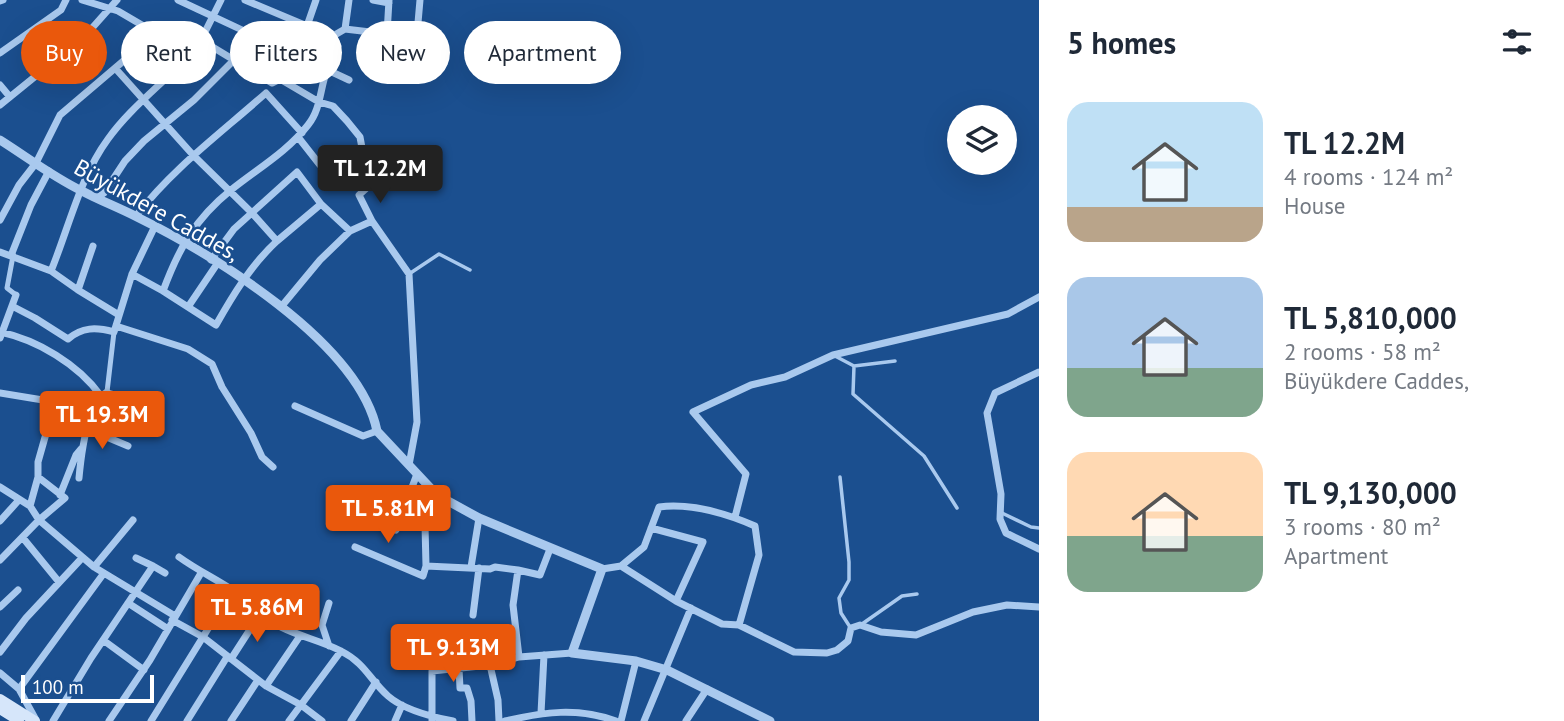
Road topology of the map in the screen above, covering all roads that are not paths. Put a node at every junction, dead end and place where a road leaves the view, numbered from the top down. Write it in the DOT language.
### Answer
graph roads {
  1 [pos="66,0"];
  2 [pos="82,0"];
  3 [pos="117,0"];
  4 [pos="178,0"];
  5 [pos="221,0"];
  6 [pos="245,0"];
  7 [pos="278,0"];
  8 [pos="316,0"];
  9 [pos="349,0"];
  10 [pos="373,0"];
  11 [pos="419,0"];
  12 [pos="389,1"];
  13 [pos="110,9"];
  14 [pos="273,10"];
  15 [pos="213,16"];
  16 [pos="135,21"];
  17 [pos="210,21"];
  18 [pos="296,21"];
  19 [pos="309,21"];
  20 [pos="388,21"];
  21 [pos="418,21"];
  22 [pos="230,24"];
  23 [pos="345,29"];
  24 [pos="356,30"];
  25 [pos="342,31"];
  26 [pos="0,52"];
  27 [pos="121,63"];
  28 [pos="230,64"];
  29 [pos="115,68"];
  30 [pos="342,77"];
  31 [pos="349,80"];
  32 [pos="162,84"];
  33 [pos="272,84"];
  34 [pos="288,84"];
  35 [pos="324,84"];
  36 [pos="0,85"];
  37 [pos="266,93"];
  38 [pos="9,97"];
  39 [pos="143,100"];
  40 [pos="319,102"];
  41 [pos="0,105"];
  42 [pos="165,123"];
  43 [pos="300,135"];
  44 [pos="0,139"];
  45 [pos="193,155"];
  46 [pos="36,163"];
  47 [pos="320,165"];
  48 [pos="49,172"];
  49 [pos="81,191"];
  50 [pos="229,191"];
  51 [pos="97,198"];
  52 [pos="321,204"];
  53 [pos="251,212"];
  54 [pos="136,216"];
  55 [pos="0,220"];
  56 [pos="372,221"];
  57 [pos="155,226"];
  58 [pos="350,232"];
  59 [pos="183,242"];
  60 [pos="277,242"];
  61 [pos="93,246"];
  62 [pos="0,252"];
  63 [pos="13,256"];
  64 [pos="214,262"];
  65 [pos="470,270"];
  66 [pos="51,271"];
  67 [pos="132,274"];
  68 [pos="409,274"];
  69 [pos="243,280"];
  70 [pos="78,290"];
  71 [pos="163,291"];
  72 [pos="16,295"];
  73 [pos="1039,297"];
  74 [pos="12,306"];
  75 [pos="188,307"];
  76 [pos="281,307"];
  77 [pos="119,315"];
  78 [pos="115,329"];
  79 [pos="0,334"];
  80 [pos="833,355"];
  81 [pos="895,361"];
  82 [pos="854,366"];
  83 [pos="1039,372"];
  84 [pos="0,393"];
  85 [pos="104,394"];
  86 [pos="122,396"];
  87 [pos="55,402"];
  88 [pos="295,406"];
  89 [pos="87,427"];
  90 [pos="377,431"];
  91 [pos="128,446"];
  92 [pos="82,448"];
  93 [pos="409,465"];
  94 [pos="273,467"];
  95 [pos="416,474"];
  96 [pos="38,477"];
  97 [pos="840,477"];
  98 [pos="79,478"];
  99 [pos="0,487"];
  100 [pos="60,495"];
  101 [pos="437,495"];
  102 [pos="18,501"];
  103 [pos="30,506"];
  104 [pos="957,508"];
  105 [pos="1000,512"];
  106 [pos="735,517"];
  107 [pos="479,518"];
  108 [pos="39,520"];
  109 [pos="133,520"];
  110 [pos="0,521"];
  111 [pos="385,523"];
  112 [pos="651,528"];
  113 [pos="1039,528"];
  114 [pos="23,538"];
  115 [pos="355,547"];
  116 [pos="550,549"];
  117 [pos="1039,549"];
  118 [pos="179,557"];
  119 [pos="82,558"];
  120 [pos="136,558"];
  121 [pos="0,560"];
  122 [pos="153,566"];
  123 [pos="426,566"];
  124 [pos="621,566"];
  125 [pos="94,567"];
  126 [pos="475,567"];
  127 [pos="602,569"];
  128 [pos="517,570"];
  129 [pos="104,573"];
  130 [pos="165,573"];
  131 [pos="201,573"];
  132 [pos="60,582"];
  133 [pos="18,590"];
  134 [pos="232,590"];
  135 [pos="135,592"];
  136 [pos="916,594"];
  137 [pos="676,601"];
  138 [pos="128,603"];
  139 [pos="330,603"];
  140 [pos="0,607"];
  141 [pos="1039,607"];
  142 [pos="691,608"];
  143 [pos="260,614"];
  144 [pos="473,615"];
  145 [pos="174,618"];
  146 [pos="739,625"];
  147 [pos="860,625"];
  148 [pos="851,628"];
  149 [pos="168,629"];
  150 [pos="300,636"];
  151 [pos="203,637"];
  152 [pos="103,640"];
  153 [pos="329,646"];
  154 [pos="341,651"];
  155 [pos="0,652"];
  156 [pos="572,653"];
  157 [pos="544,654"];
  158 [pos="519,657"];
  159 [pos="229,658"];
  160 [pos="636,661"];
  161 [pos="490,665"];
  162 [pos="459,669"];
  163 [pos="144,670"];
  164 [pos="667,670"];
  165 [pos="0,673"];
  166 [pos="258,680"];
  167 [pos="376,682"];
  168 [pos="266,686"];
  169 [pos="19,689"];
  170 [pos="707,689"];
  171 [pos="0,699"];
  172 [pos="301,705"];
  173 [pos="402,705"];
  174 [pos="0,709"];
  175 [pos="569,710"];
  176 [pos="538,716"];
  177 [pos="432,719"];
  178 [pos="613,720"];
  179 [pos="767,720"];
  180 [pos="19,721"];
  181 [pos="36,721"];
  182 [pos="53,721"];
  183 [pos="109,721"];
  184 [pos="151,721"];
  185 [pos="187,721"];
  186 [pos="231,721"];
  187 [pos="289,721"];
  188 [pos="322,721"];
  189 [pos="351,721"];
  190 [pos="395,721"];
  191 [pos="453,721"];
  192 [pos="472,721"];
  193 [pos="499,721"];
  194 [pos="505,721"];
  195 [pos="570,721"];
  196 [pos="644,721"];
  197 [pos="687,721"];
  1 -- 26 [label="street"];
  2 -- 13 [label="street"];
  3 -- 13 [label="street"];
  4 -- 15 [label="street"];
  5 -- 15 [label="street"];
  6 -- 14 [label="street"];
  7 -- 14 [label="street"];
  8 -- 19 [label="street"];
  9 -- 23 [label="street"];
  10 -- 12 [label="street"];
  11 -- 21 [label="street"];
  12 -- 20 [label="street"];
  13 -- 16 [label="street"];
  13 -- 38 [label="street"];
  14 -- 18 [label="street"];
  15 -- 17 [label="street"];
  15 -- 22 [label="street"];
  23 -- 24 [label="street"];
  23 -- 25 [label="street"];
  27 -- 29 [label="street"];
  28 -- 42 [label="street"];
  29 -- 39 [label="street"];
  29 -- 46 [label="street"];
  30 -- 31 [label="street"];
  32 -- 39 [label="street"];
  33 -- 37 [label="street"];
  34 -- 40 [label="street"];
  35 -- 40 [label="street"];
  36 -- 38 [label="street"];
  37 -- 43 [label="street"];
  37 -- 45 [label="street"];
  38 -- 41 [label="street"];
  39 -- 42 [label="street"];
  39 -- 49 [label="street"];
  40 -- 43 [label="street"];
  40 -- 56 [label="street"];
  42 -- 45 [label="street"];
  42 -- 51 [label="street"];
  43 -- 47 [label="street"];
  43 -- 50 [label="street"];
  44 -- 46 [label="street, Büyükdere Caddes,"];
  45 -- 50 [label="street"];
  45 -- 54 [label="street"];
  46 -- 48 [label="street, Büyükdere Caddes,"];
  46 -- 55 [label="street"];
  48 -- 49 [label="street, Büyükdere Caddes,"];
  48 -- 63 [label="street"];
  49 -- 51 [label="street, Büyükdere Caddes,"];
  49 -- 66 [label="street"];
  50 -- 53 [label="street"];
  50 -- 59 [label="street"];
  51 -- 54 [label="street, Büyükdere Caddes,"];
  52 -- 53 [label="street"];
  52 -- 58 [label="street"];
  52 -- 60 [label="street"];
  53 -- 60 [label="street"];
  53 -- 64 [label="street"];
  54 -- 57 [label="street, Büyükdere Caddes,"];
  56 -- 58 [label="street"];
  56 -- 68 [label="street"];
  57 -- 59 [label="street, Büyükdere Caddes,"];
  57 -- 67 [label="street"];
  58 -- 76 [label="street"];
  59 -- 64 [label="street, Büyükdere Caddes,"];
  59 -- 71 [label="street"];
  60 -- 69 [label="street"];
  61 -- 70 [label="street"];
  62 -- 63 [label="street"];
  63 -- 66 [label="street"];
  63 -- 72 [label="street"];
  64 -- 69 [label="street, Büyükdere Caddes,"];
  64 -- 75 [label="street"];
  65 -- 68 [label="lane"];
  66 -- 70 [label="street"];
  67 -- 71 [label="street"];
  67 -- 77 [label="street"];
  68 -- 93 [label="street"];
  69 -- 75 [label="street"];
  69 -- 76 [label="street, Büyükdere Caddes,"];
  70 -- 77 [label="street"];
  71 -- 75 [label="street"];
  72 -- 74 [label="street"];
  73 -- 80 [label="street"];
  74 -- 78 [label="street"];
  74 -- 79 [label="street"];
  76 -- 90 [label="street, Büyükdere Caddes,"];
  77 -- 78 [label="street"];
  78 -- 85 [label="street"];
  78 -- 94 [label="street"];
  79 -- 85 [label="street"];
  80 -- 82 [label="lane"];
  80 -- 106 [label="street"];
  81 -- 82 [label="lane"];
  82 -- 104 [label="lane"];
  83 -- 105 [label="street"];
  84 -- 87 [label="street"];
  85 -- 86 [label="street"];
  85 -- 89 [label="street"];
  87 -- 89 [label="street"];
  87 -- 96 [label="street"];
  88 -- 90 [label="street"];
  89 -- 91 [label="street"];
  89 -- 92 [label="street"];
  90 -- 93 [label="street, Büyükdere Caddes,"];
  92 -- 98 [label="street"];
  92 -- 100 [label="street"];
  93 -- 95 [label="street, Büyükdere Caddes,"];
  95 -- 101 [label="street, Büyükdere Caddes,"];
  95 -- 111 [label="street"];
  96 -- 100 [label="street"];
  96 -- 103 [label="street"];
  97 -- 148 [label="lane"];
  99 -- 102 [label="street"];
  100 -- 108 [label="street"];
  101 -- 107 [label="street, Büyükdere Caddes,"];
  101 -- 123 [label="street"];
  102 -- 103 [label="street"];
  102 -- 110 [label="street"];
  103 -- 108 [label="street"];
  105 -- 113 [label="lane"];
  105 -- 117 [label="street"];
  106 -- 112 [label="street"];
  106 -- 146 [label="street"];
  107 -- 116 [label="street, Büyükdere Caddes,"];
  107 -- 126 [label="street"];
  108 -- 114 [label="street"];
  108 -- 119 [label="street"];
  109 -- 125 [label="street"];
  112 -- 124 [label="street"];
  112 -- 137 [label="street"];
  114 -- 121 [label="street"];
  114 -- 132 [label="street"];
  115 -- 123 [label="street"];
  116 -- 127 [label="street, Büyükdere Caddes,"];
  116 -- 128 [label="street"];
  118 -- 131 [label="street"];
  119 -- 125 [label="street"];
  119 -- 132 [label="street"];
  120 -- 122 [label="street"];
  122 -- 130 [label="street"];
  122 -- 135 [label="street"];
  123 -- 126 [label="street"];
  124 -- 127 [label="street"];
  124 -- 137 [label="street"];
  125 -- 129 [label="street"];
  126 -- 128 [label="street"];
  126 -- 144 [label="street"];
  127 -- 156 [label="street"];
  128 -- 158 [label="street"];
  129 -- 135 [label="street"];
  129 -- 169 [label="street"];
  131 -- 134 [label="street"];
  131 -- 145 [label="street"];
  132 -- 155 [label="street"];
  133 -- 140 [label="street"];
  134 -- 143 [label="street"];
  134 -- 151 [label="street"];
  135 -- 138 [label="street"];
  135 -- 145 [label="street"];
  136 -- 147 [label="lane"];
  137 -- 142 [label="street"];
  138 -- 149 [label="street"];
  138 -- 152 [label="street"];
  139 -- 153 [label="street"];
  141 -- 147 [label="street"];
  142 -- 146 [label="street"];
  142 -- 164 [label="street"];
  143 -- 150 [label="street"];
  143 -- 159 [label="street"];
  145 -- 149 [label="street"];
  145 -- 151 [label="street"];
  146 -- 148 [label="street"];
  147 -- 148 [label="street"];
  149 -- 163 [label="street"];
  150 -- 153 [label="street"];
  150 -- 168 [label="street"];
  151 -- 159 [label="street"];
  151 -- 184 [label="street"];
  152 -- 163 [label="street"];
  152 -- 182 [label="street"];
  153 -- 154 [label="street"];
  154 -- 167 [label="street"];
  154 -- 172 [label="street"];
  156 -- 157 [label="street"];
  156 -- 160 [label="street"];
  157 -- 158 [label="street"];
  157 -- 176 [label="street"];
  158 -- 161 [label="street"];
  159 -- 166 [label="street"];
  159 -- 185 [label="street"];
  160 -- 164 [label="street"];
  160 -- 178 [label="street"];
  161 -- 162 [label="street"];
  161 -- 193 [label="street"];
  162 -- 177 [label="street"];
  162 -- 192 [label="street"];
  163 -- 183 [label="street"];
  164 -- 170 [label="street"];
  164 -- 196 [label="street"];
  165 -- 169 [label="street"];
  166 -- 168 [label="street"];
  166 -- 186 [label="street"];
  167 -- 173 [label="street"];
  167 -- 189 [label="street"];
  168 -- 172 [label="street"];
  169 -- 181 [label="street"];
  170 -- 179 [label="street"];
  170 -- 197 [label="street"];
  171 -- 181 [label="main road"];
  172 -- 187 [label="street"];
  172 -- 188 [label="street"];
  173 -- 177 [label="street"];
  173 -- 190 [label="street"];
  174 -- 180 [label="main road"];
  175 -- 176 [label="street"];
  175 -- 178 [label="street"];
  175 -- 195 [label="street"];
  176 -- 194 [label="street"];
  177 -- 191 [label="street"];
}
